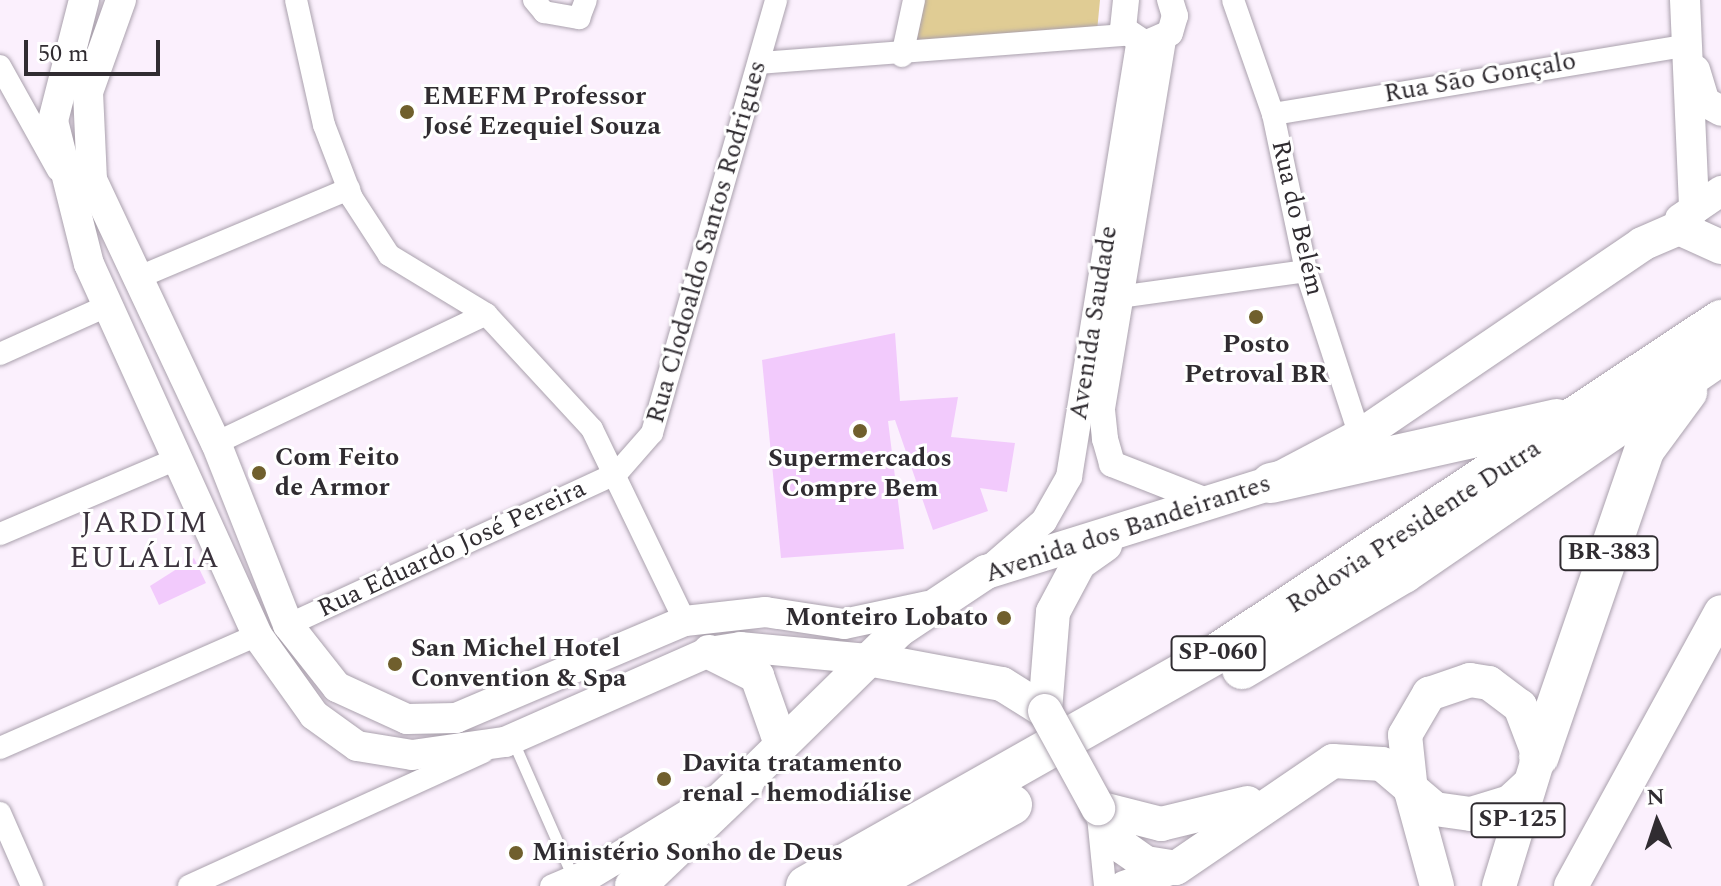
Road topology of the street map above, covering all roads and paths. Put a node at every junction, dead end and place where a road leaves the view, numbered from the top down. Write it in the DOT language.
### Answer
graph roads {
  1 [pos="84,0"];
  2 [pos="121,0"];
  3 [pos="296,0"];
  4 [pos="534,0"];
  5 [pos="776,0"];
  6 [pos="914,0"];
  7 [pos="1126,0"];
  8 [pos="1170,0"];
  9 [pos="1233,0"];
  10 [pos="1685,0"];
  11 [pos="582,9"];
  12 [pos="1143,39"];
  13 [pos="1688,45"];
  14 [pos="902,56"];
  15 [pos="759,63"];
  16 [pos="0,66"];
  17 [pos="1721,111"];
  18 [pos="1273,114"];
  19 [pos="64,180"];
  20 [pos="349,189"];
  21 [pos="1721,191"];
  22 [pos="1694,210"];
  23 [pos="1642,244"];
  24 [pos="1721,247"];
  25 [pos="1306,271"];
  26 [pos="137,278"];
  27 [pos="1119,297"];
  28 [pos="109,305"];
  29 [pos="486,314"];
  30 [pos="1721,320"];
  31 [pos="0,354"];
  32 [pos="1714,360"];
  33 [pos="1616,395"];
  34 [pos="1360,436"];
  35 [pos="216,443"];
  36 [pos="177,459"];
  37 [pos="617,473"];
  38 [pos="1271,483"];
  39 [pos="1209,502"];
  40 [pos="250,529"];
  41 [pos="1127,530"];
  42 [pos="0,534"];
  43 [pos="218,544"];
  44 [pos="986,572"];
  45 [pos="939,603"];
  46 [pos="1720,612"];
  47 [pos="685,621"];
  48 [pos="288,625"];
  49 [pos="257,635"];
  50 [pos="709,652"];
  51 [pos="868,659"];
  52 [pos="945,670"];
  53 [pos="543,679"];
  54 [pos="1045,711"];
  55 [pos="561,717"];
  56 [pos="509,740"];
  57 [pos="781,744"];
  58 [pos="0,748"];
  59 [pos="1533,771"];
  60 [pos="744,782"];
  61 [pos="1284,787"];
  62 [pos="1411,791"];
  63 [pos="1098,808"];
  64 [pos="0,813"];
  65 [pos="1421,828"];
  66 [pos="580,877"];
  67 [pos="1171,877"];
  68 [pos="32,886"];
  69 [pos="189,886"];
  70 [pos="551,886"];
  71 [pos="635,886"];
  72 [pos="806,886"];
  73 [pos="865,886"];
  74 [pos="1105,886"];
  75 [pos="1124,886"];
  76 [pos="1422,886"];
  77 [pos="1437,886"];
  78 [pos="1499,886"];
  79 [pos="1571,886"];
  1 -- 19 [label="main road"];
  2 -- 26 [label="main road"];
  3 -- 20 [label="street"];
  4 -- 11 [label="street"];
  5 -- 15 [label="street, Rua Clodoaldo Santos Rodrigues"];
  6 -- 14 [label="street"];
  7 -- 12 [label="street, Avenida Saudade"];
  8 -- 12 [label="street, Avenida Saudade"];
  9 -- 18 [label="street, Rua do Belém"];
  10 -- 13 [label="main road"];
  12 -- 14 [label="street"];
  12 -- 27 [label="street, Avenida Saudade"];
  12 -- 44 [label="street, Avenida Saudade"];
  13 -- 17 [label="main road"];
  13 -- 18 [label="street, Rua São Gonçalo"];
  13 -- 22 [label="main road"];
  14 -- 15 [label="street"];
  15 -- 37 [label="street, Rua Clodoaldo Santos Rodrigues"];
  16 -- 19 [label="street"];
  18 -- 25 [label="street, Rua do Belém"];
  19 -- 28 [label="main road"];
  20 -- 26 [label="street"];
  20 -- 29 [label="street"];
  21 -- 22 [label="main road, Avenida dos Bandeirantes"];
  22 -- 23 [label="main road, Avenida dos Bandeirantes"];
  23 -- 24 [label="main road, Avenida dos Bandeirantes"];
  23 -- 34 [label="main road, Avenida dos Bandeirantes"];
  25 -- 27 [label="street"];
  25 -- 34 [label="street, Rua do Belém"];
  26 -- 35 [label="main road"];
  27 -- 39 [label="street, Avenida Saudade"];
  28 -- 31 [label="street"];
  28 -- 36 [label="main road"];
  29 -- 35 [label="street"];
  29 -- 37 [label="street"];
  30 -- 33 [label="highway, Rodovia Presidente Dutra / SP-060"];
  32 -- 59 [label="highway, BR-383"];
  32 -- 73 [label="highway, Rodovia Presidente Dutra / SP-060"];
  33 -- 38 [label="highway"];
  33 -- 72 [label="highway, Rodovia Presidente Dutra / SP-060"];
  34 -- 38 [label="main road, Avenida dos Bandeirantes"];
  35 -- 40 [label="main road"];
  36 -- 42 [label="street"];
  36 -- 43 [label="main road"];
  37 -- 47 [label="street"];
  37 -- 48 [label="street, Rua Eduardo José Pereira"];
  38 -- 39 [label="main road, Avenida dos Bandeirantes"];
  39 -- 41 [label="main road, Avenida dos Bandeirantes"];
  40 -- 43 [label="main road"];
  40 -- 48 [label="main road"];
  41 -- 44 [label="main road, Avenida dos Bandeirantes"];
  41 -- 54 [label="main road"];
  43 -- 49 [label="main road"];
  44 -- 45 [label="main road, Avenida dos Bandeirantes"];
  45 -- 47 [label="main road"];
  45 -- 51 [label="main road, Avenida dos Bandeirantes"];
  45 -- 52 [label="main road"];
  46 -- 79 [label="main road"];
  47 -- 53 [label="main road"];
  48 -- 53 [label="main road"];
  49 -- 56 [label="main road"];
  49 -- 58 [label="street"];
  50 -- 51 [label="main road"];
  50 -- 55 [label="main road"];
  50 -- 57 [label="main road"];
  51 -- 52 [label="main road"];
  51 -- 57 [label="main road, Avenida dos Bandeirantes"];
  52 -- 54 [label="main road"];
  53 -- 55 [label="main road"];
  54 -- 63 [label="main road, bridge"];
  55 -- 56 [label="main road"];
  56 -- 66 [label="lane"];
  56 -- 69 [label="street"];
  57 -- 60 [label="main road, Avenida dos Bandeirantes"];
  59 -- 62 [label="main road"];
  59 -- 62 [label="main road"];
  59 -- 78 [label="main road, SP-125"];
  60 -- 66 [label="main road, Avenida dos Bandeirantes"];
  60 -- 71 [label="highway"];
  61 -- 62 [label="main road"];
  61 -- 63 [label="main road"];
  61 -- 67 [label="main road"];
  62 -- 65 [label="main road"];
  63 -- 67 [label="main road"];
  63 -- 74 [label="street"];
  64 -- 68 [label="street"];
  65 -- 76 [label="street"];
  65 -- 77 [label="main road"];
  66 -- 70 [label="street, Avenida dos Bandeirantes"];
  67 -- 75 [label="main road"];
}
